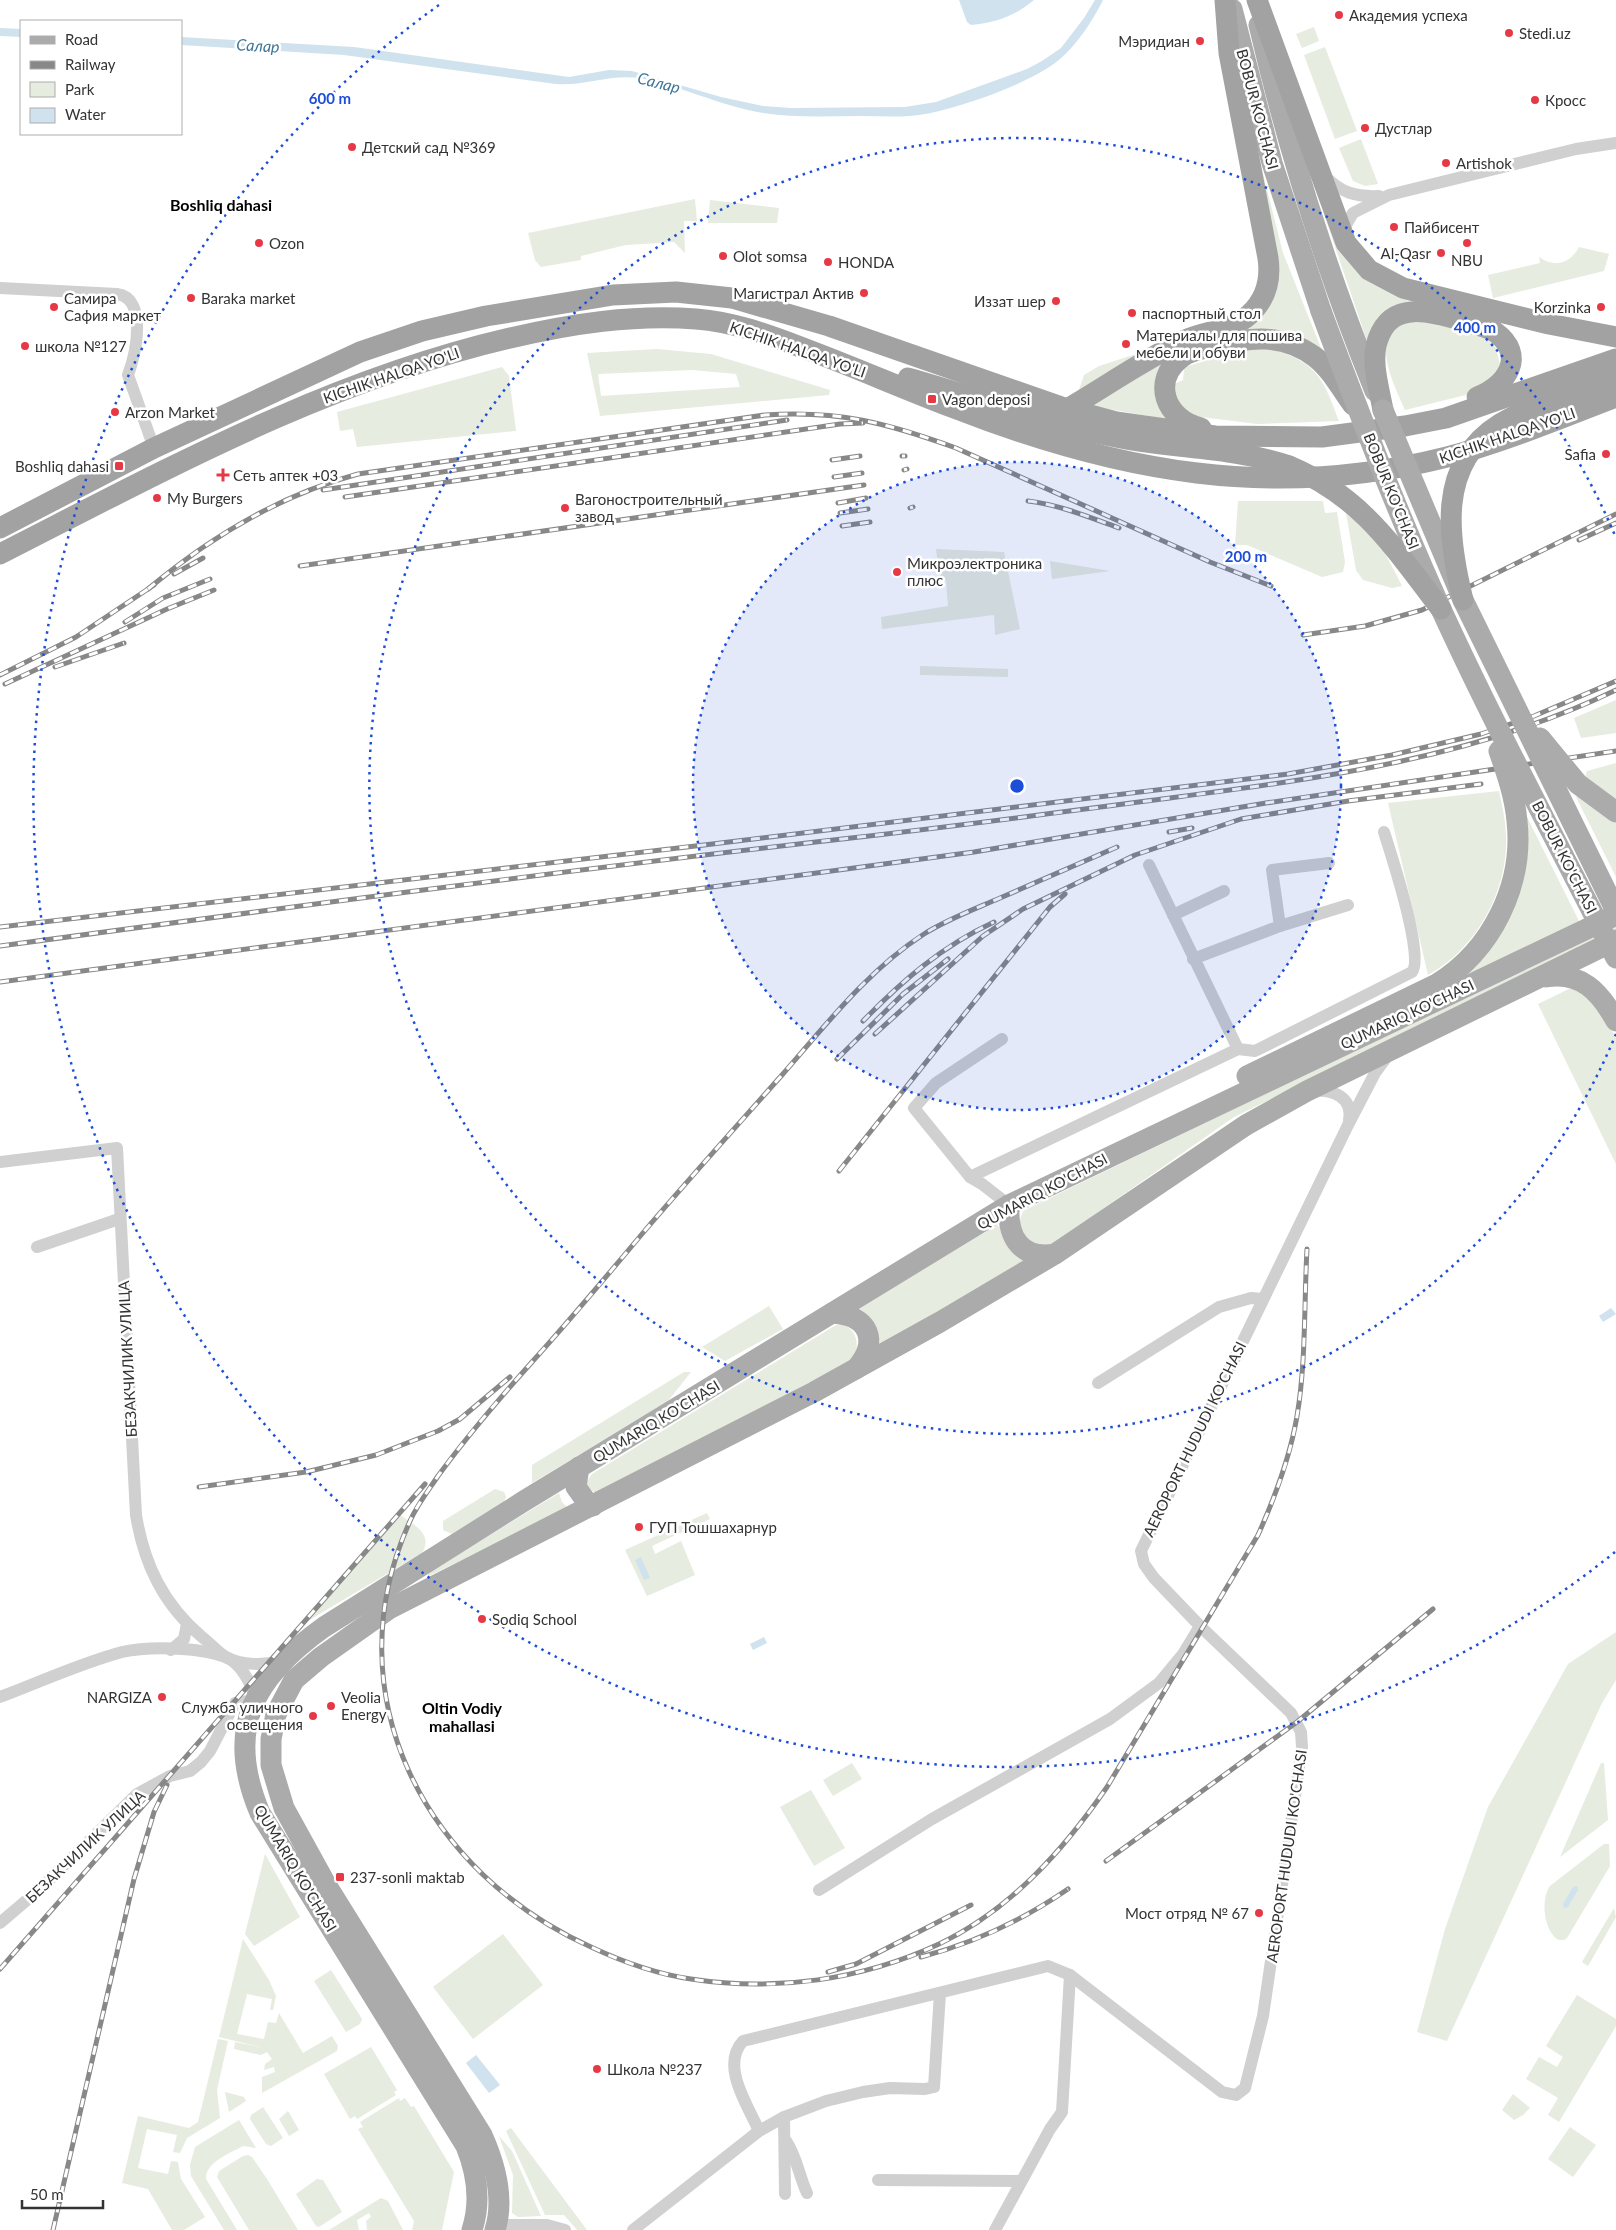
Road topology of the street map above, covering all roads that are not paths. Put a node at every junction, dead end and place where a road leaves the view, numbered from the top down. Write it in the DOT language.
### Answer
graph roads {
  1 [pos="1224,0"];
  2 [pos="1229,0"];
  3 [pos="1253,0"];
  4 [pos="1257,0"];
  5 [pos="1616,143"];
  6 [pos="1319,170"];
  7 [pos="1389,195"];
  8 [pos="1346,243"];
  9 [pos="0,288"];
  10 [pos="732,298"];
  11 [pos="728,323"];
  12 [pos="1616,338"];
  13 [pos="1616,360"];
  14 [pos="843,363"];
  15 [pos="1616,378"];
  16 [pos="1616,397"];
  17 [pos="1067,409"];
  18 [pos="1362,417"];
  19 [pos="1384,420"];
  20 [pos="1268,438"];
  21 [pos="154,448"];
  22 [pos="164,470"];
  23 [pos="0,528"];
  24 [pos="0,554"];
  25 [pos="1463,600"];
  26 [pos="1441,609"];
  27 [pos="1494,665"];
  28 [pos="1471,673"];
  29 [pos="1616,812"];
  30 [pos="1384,832"];
  31 [pos="1329,863"];
  32 [pos="1150,865"];
  33 [pos="1224,891"];
  34 [pos="1348,905"];
  35 [pos="1616,911"];
  36 [pos="1173,915"];
  37 [pos="1616,915"];
  38 [pos="1280,926"];
  39 [pos="1616,940"];
  40 [pos="1616,958"];
  41 [pos="1193,959"];
  42 [pos="1536,979"];
  43 [pos="1616,984"];
  44 [pos="1612,1014"];
  45 [pos="1002,1038"];
  46 [pos="1238,1049"];
  47 [pos="1392,1050"];
  48 [pos="1307,1091"];
  49 [pos="1348,1125"];
  50 [pos="0,1162"];
  51 [pos="1094,1163"];
  52 [pos="992,1167"];
  53 [pos="970,1177"];
  54 [pos="982,1184"];
  55 [pos="1009,1205"];
  56 [pos="119,1219"];
  57 [pos="37,1247"];
  58 [pos="1055,1254"];
  59 [pos="1263,1299"];
  60 [pos="832,1313"];
  61 [pos="856,1369"];
  62 [pos="1098,1383"];
  63 [pos="579,1468"];
  64 [pos="593,1506"];
  65 [pos="415,1582"];
  66 [pos="186,1624"];
  67 [pos="1200,1626"];
  68 [pos="171,1650"];
  69 [pos="226,1658"];
  70 [pos="283,1661"];
  71 [pos="0,1697"];
  72 [pos="255,1700"];
  73 [pos="819,1890"];
  74 [pos="0,1922"];
  75 [pos="1070,1975"];
  76 [pos="940,1994"];
  77 [pos="401,2022"];
  78 [pos="784,2117"];
  79 [pos="759,2131"];
  80 [pos="786,2141"];
  81 [pos="878,2180"];
  82 [pos="1021,2181"];
  83 [pos="807,2193"];
  84 [pos="785,2194"];
  85 [pos="496,2228"];
  86 [pos="472,2230"];
  87 [pos="565,2230"];
  88 [pos="634,2230"];
  89 [pos="995,2230"];
  1 -- 17 [label="highway"];
  2 -- 18 [label="main road, BOBUR KO'CHASI, bridge"];
  3 -- 19 [label="main road, BOBUR KO'CHASI"];
  4 -- 6 [label="highway"];
  5 -- 7 [label="street"];
  6 -- 7 [label="street"];
  6 -- 8 [label="highway"];
  7 -- 8 [label="street"];
  8 -- 12 [label="highway"];
  9 -- 21 [label="street"];
  10 -- 11 [label="highway"];
  10 -- 17 [label="highway, KICHIK HALQA YO'LI"];
  10 -- 21 [label="highway, KICHIK HALQA YO'LI"];
  11 -- 14 [label="highway, KICHIK HALQA YO'LI"];
  11 -- 22 [label="highway, KICHIK HALQA YO'LI"];
  13 -- 19 [label="highway, KICHIK HALQA YO'LI"];
  14 -- 16 [label="highway, KICHIK HALQA YO'LI"];
  14 -- 26 [label="highway, bridge"];
  15 -- 25 [label="highway, bridge"];
  17 -- 20 [label="highway, KICHIK HALQA YO'LI"];
  18 -- 20 [label="highway, bridge"];
  18 -- 26 [label="main road, BOBUR KO'CHASI, bridge"];
  19 -- 19 [label="highway"];
  19 -- 20 [label="highway, KICHIK HALQA YO'LI"];
  19 -- 25 [label="main road, BOBUR KO'CHASI, bridge"];
  21 -- 22 [label="highway"];
  21 -- 23 [label="highway, KICHIK HALQA YO'LI"];
  22 -- 24 [label="highway, KICHIK HALQA YO'LI"];
  25 -- 27 [label="main road, BOBUR KO'CHASI, bridge"];
  26 -- 28 [label="main road, BOBUR KO'CHASI, bridge"];
  27 -- 29 [label="main road, bridge"];
  27 -- 35 [label="main road, BOBUR KO'CHASI, bridge"];
  28 -- 40 [label="main road, BOBUR KO'CHASI, bridge"];
  28 -- 51 [label="main road, bridge"];
  30 -- 46 [label="street"];
  31 -- 38 [label="street"];
  32 -- 36 [label="street"];
  33 -- 36 [label="street"];
  34 -- 38 [label="street"];
  36 -- 41 [label="street"];
  37 -- 51 [label="main road, QUMARIQ KO'CHASI"];
  38 -- 41 [label="street"];
  39 -- 42 [label="main road, QUMARIQ KO'CHASI"];
  41 -- 46 [label="street"];
  42 -- 44 [label="main road"];
  42 -- 47 [label="main road, QUMARIQ KO'CHASI"];
  43 -- 44 [label="main road"];
  45 -- 53 [label="street"];
  46 -- 52 [label="street"];
  47 -- 48 [label="main road, QUMARIQ KO'CHASI"];
  47 -- 49 [label="street, AEROPORT HUDUDI KO'CHASI"];
  48 -- 49 [label="street"];
  48 -- 58 [label="main road, QUMARIQ KO'CHASI"];
  49 -- 59 [label="street, AEROPORT HUDUDI KO'CHASI"];
  50 -- 56 [label="street, БЕЗАКЧИЛИК УЛИЦА"];
  51 -- 55 [label="main road, QUMARIQ KO'CHASI"];
  52 -- 53 [label="street"];
  52 -- 54 [label="street"];
  53 -- 54 [label="street"];
  54 -- 55 [label="street"];
  55 -- 58 [label="main road"];
  55 -- 60 [label="main road, QUMARIQ KO'CHASI"];
  56 -- 57 [label="street"];
  56 -- 66 [label="street, БЕЗАКЧИЛИК УЛИЦА"];
  58 -- 61 [label="main road, QUMARIQ KO'CHASI"];
  59 -- 62 [label="street"];
  59 -- 67 [label="street, AEROPORT HUDUDI KO'CHASI"];
  60 -- 61 [label="main road"];
  60 -- 63 [label="main road, QUMARIQ KO'CHASI"];
  61 -- 64 [label="main road, QUMARIQ KO'CHASI"];
  63 -- 64 [label="main road"];
  63 -- 65 [label="main road, QUMARIQ KO'CHASI"];
  64 -- 65 [label="main road, QUMARIQ KO'CHASI"];
  65 -- 70 [label="main road, QUMARIQ KO'CHASI"];
  65 -- 77 [label="main road, QUMARIQ KO'CHASI"];
  66 -- 68 [label="street"];
  66 -- 69 [label="street, БЕЗАКЧИЛИК УЛИЦА"];
  67 -- 73 [label="street"];
  67 -- 75 [label="street, AEROPORT HUDUDI KO'CHASI"];
  68 -- 69 [label="street"];
  68 -- 71 [label="street"];
  69 -- 70 [label="street"];
  69 -- 72 [label="street, БЕЗАКЧИЛИК УЛИЦА"];
  70 -- 72 [label="main road, QUMARIQ KO'CHASI"];
  72 -- 74 [label="street, БЕЗАКЧИЛИК УЛИЦА"];
  72 -- 77 [label="main road, QUMARIQ KO'CHASI"];
  75 -- 76 [label="street, AEROPORT HUDUDI KO'CHASI"];
  75 -- 82 [label="street"];
  76 -- 78 [label="street"];
  76 -- 79 [label="street, AEROPORT HUDUDI KO'CHASI"];
  77 -- 85 [label="main road, QUMARIQ KO'CHASI"];
  77 -- 86 [label="main road, QUMARIQ KO'CHASI"];
  78 -- 79 [label="street"];
  78 -- 80 [label="street"];
  79 -- 88 [label="street"];
  80 -- 83 [label="street"];
  80 -- 84 [label="street"];
  81 -- 82 [label="street"];
  82 -- 89 [label="street"];
  85 -- 87 [label="street"];
}
